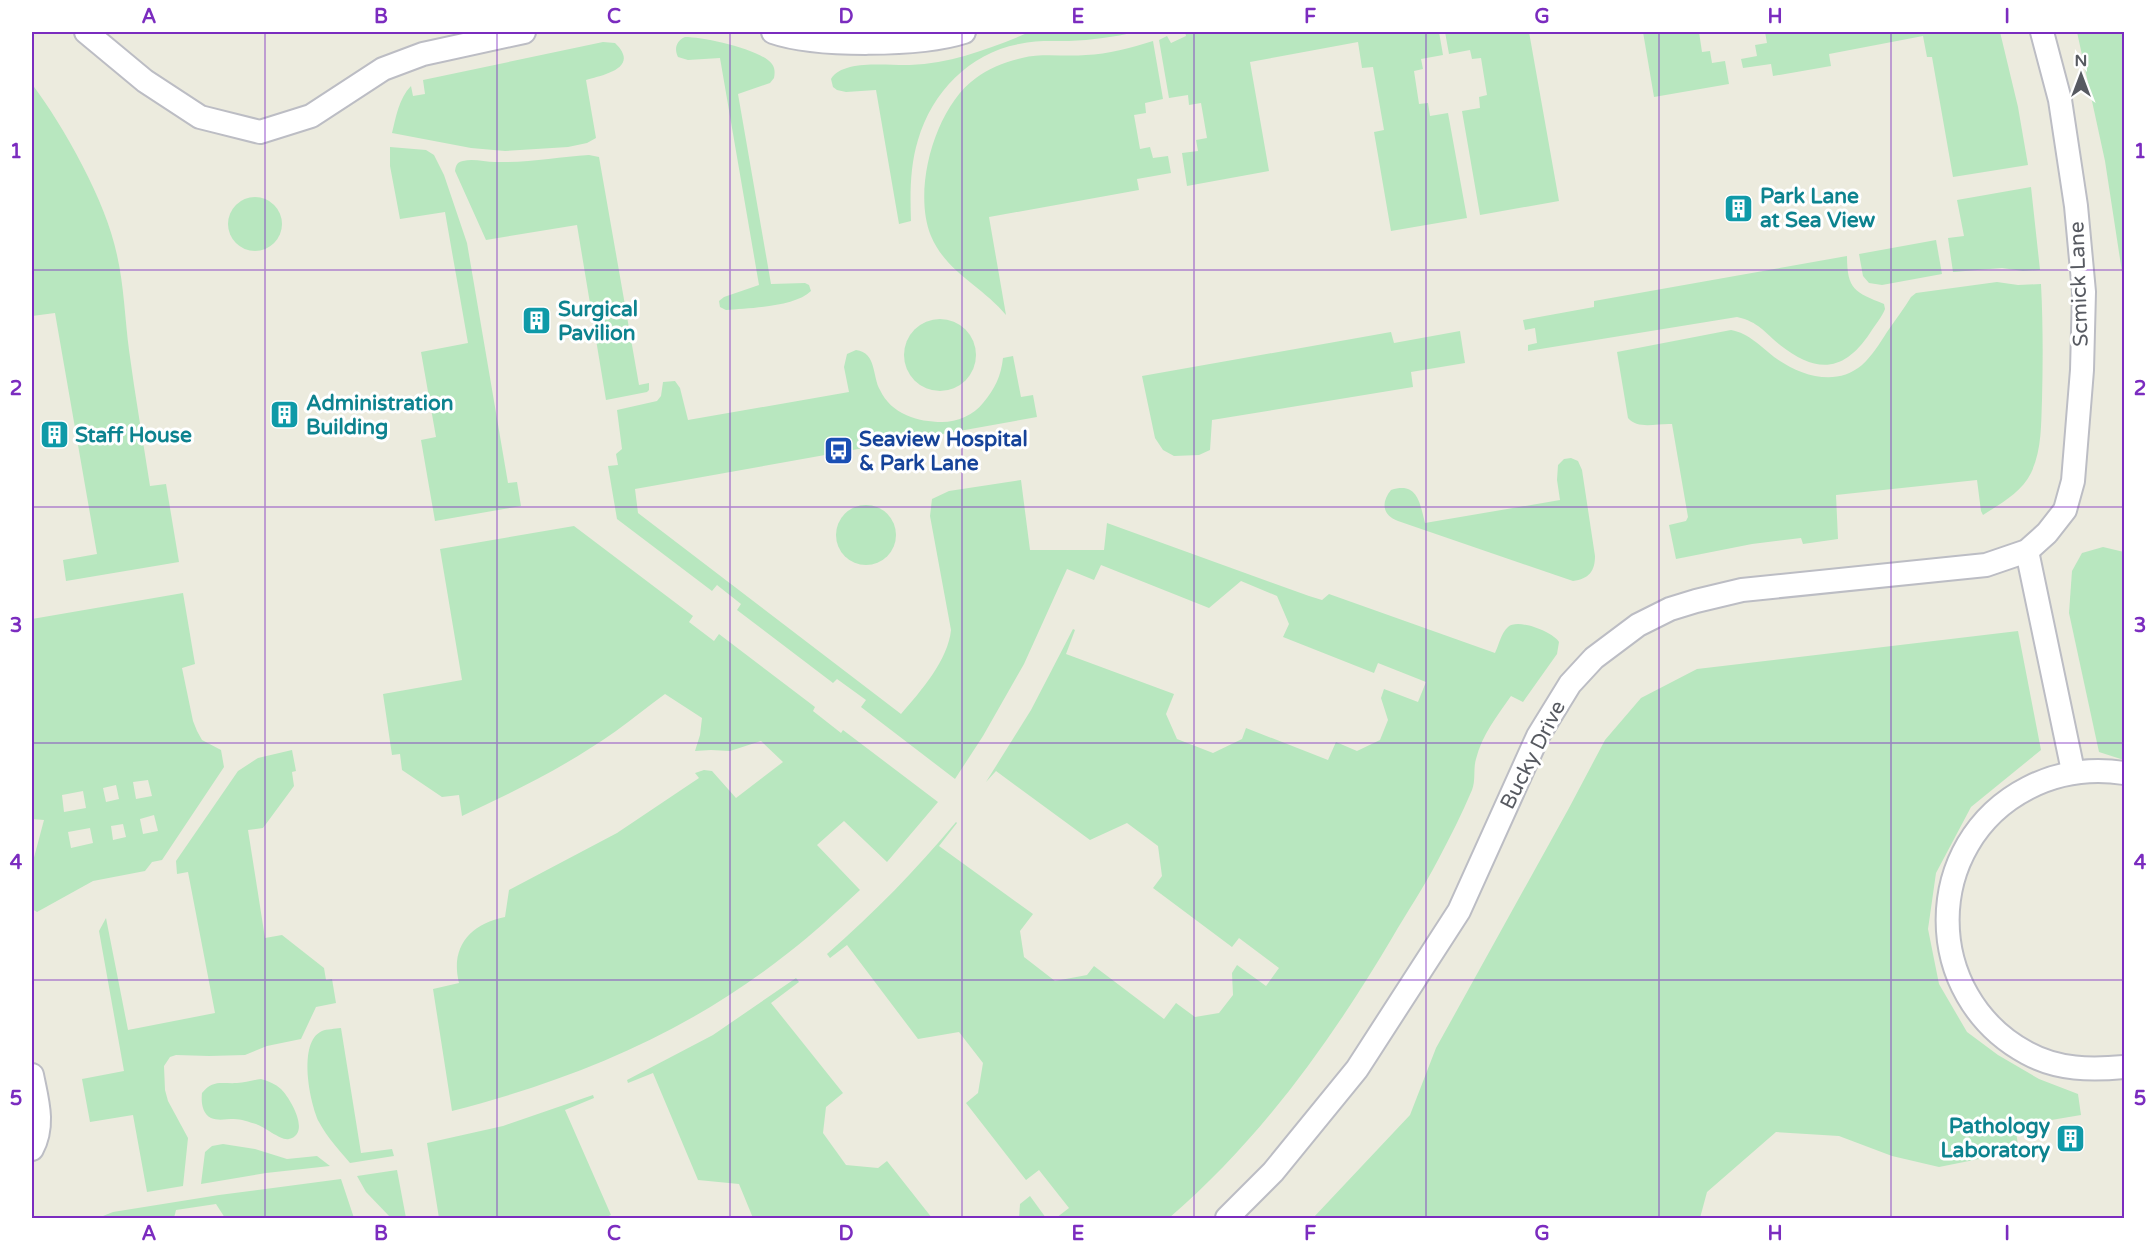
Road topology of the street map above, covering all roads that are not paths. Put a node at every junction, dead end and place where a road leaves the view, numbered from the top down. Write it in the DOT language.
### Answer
graph roads {
  1 [pos="86,32"];
  2 [pos="524,32"];
  3 [pos="773,32"];
  4 [pos="964,32"];
  5 [pos="2042,32"];
  6 [pos="2047,533"];
  7 [pos="2027,551"];
  8 [pos="2073,771"];
  9 [pos="2124,773"];
  10 [pos="2124,1067"];
  11 [pos="32,1075"];
  12 [pos="32,1149"];
  13 [pos="1227,1218"];
  1 -- 2 [label="lane"];
  3 -- 4 [label="lane"];
  5 -- 6 [label="lane, Scmick Lane"];
  6 -- 7 [label="lane, Bucky Drive"];
  7 -- 8 [label="lane"];
  7 -- 13 [label="lane, Bucky Drive"];
  8 -- 9 [label="lane"];
  8 -- 10 [label="lane"];
  11 -- 12 [label="lane"];
}
